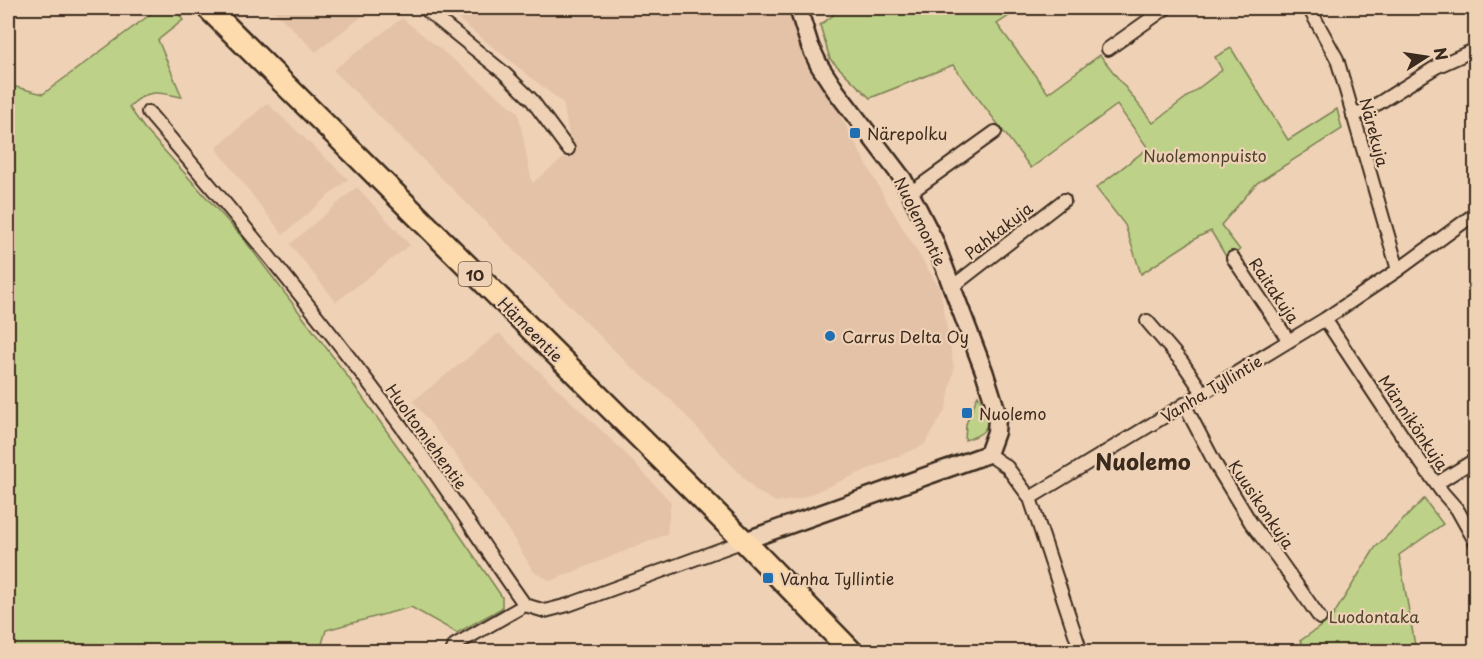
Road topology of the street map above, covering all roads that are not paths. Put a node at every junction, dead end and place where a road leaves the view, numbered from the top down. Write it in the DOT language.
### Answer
graph roads {
  1 [pos="208,8"];
  2 [pos="424,8"];
  3 [pos="798,8"];
  4 [pos="1166,8"];
  5 [pos="1309,8"];
  6 [pos="1108,49"];
  7 [pos="1476,49"];
  8 [pos="148,112"];
  9 [pos="1353,116"];
  10 [pos="995,132"];
  11 [pos="568,149"];
  12 [pos="910,193"];
  13 [pos="1064,200"];
  14 [pos="1476,213"];
  15 [pos="1233,258"];
  16 [pos="1398,270"];
  17 [pos="952,287"];
  18 [pos="1325,319"];
  19 [pos="1147,321"];
  20 [pos="1289,341"];
  21 [pos="1203,393"];
  22 [pos="1184,404"];
  23 [pos="988,454"];
  24 [pos="1476,459"];
  25 [pos="1436,484"];
  26 [pos="1030,498"];
  27 [pos="744,541"];
  28 [pos="1476,543"];
  29 [pos="525,604"];
  30 [pos="1320,618"];
  31 [pos="452,651"];
  32 [pos="852,651"];
  33 [pos="1082,651"];
  1 -- 27 [label="highway, Hämeentie / 10"];
  2 -- 11 [label="street"];
  3 -- 12 [label="street, Nuolemontie"];
  4 -- 6 [label="street"];
  5 -- 9 [label="street, Närekuja"];
  7 -- 9 [label="street"];
  8 -- 29 [label="street, Huoltomiehentie"];
  9 -- 16 [label="street, Närekuja"];
  10 -- 12 [label="street"];
  12 -- 17 [label="street, Nuolemontie"];
  13 -- 17 [label="street, Pahkakuja"];
  14 -- 16 [label="street, Vanha Tyllintie"];
  15 -- 20 [label="street, Raitakuja"];
  16 -- 18 [label="street, Vanha Tyllintie"];
  17 -- 23 [label="street, Nuolemontie"];
  18 -- 20 [label="street, Vanha Tyllintie"];
  18 -- 25 [label="street, Männikönkuja"];
  19 -- 21 [label="street"];
  20 -- 21 [label="street, Vanha Tyllintie"];
  21 -- 22 [label="street, Vanha Tyllintie"];
  22 -- 26 [label="street, Vanha Tyllintie"];
  22 -- 30 [label="street, Kuusikonkuja"];
  23 -- 26 [label="street"];
  23 -- 27 [label="street"];
  24 -- 25 [label="street"];
  25 -- 28 [label="street, Männikönkuja"];
  26 -- 33 [label="street"];
  27 -- 29 [label="street"];
  27 -- 32 [label="highway, Hämeentie / 10"];
  29 -- 31 [label="street"];
}
